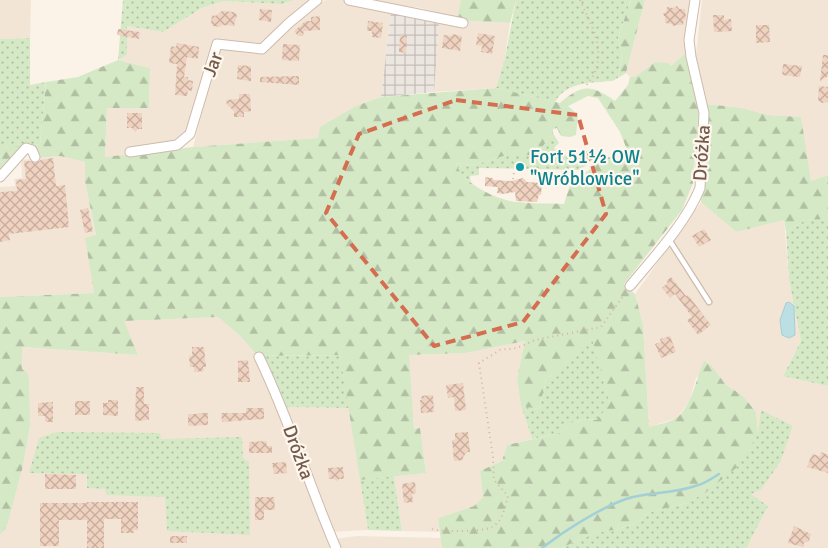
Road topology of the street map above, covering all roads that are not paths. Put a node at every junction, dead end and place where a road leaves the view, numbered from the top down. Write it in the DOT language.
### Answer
graph roads {
  1 [pos="317,0"];
  2 [pos="349,0"];
  3 [pos="695,0"];
  4 [pos="463,22"];
  5 [pos="130,152"];
  6 [pos="35,157"];
  7 [pos="0,177"];
  8 [pos="668,238"];
  9 [pos="630,286"];
  10 [pos="709,302"];
  11 [pos="259,357"];
  12 [pos="336,548"];
  1 -- 5 [label="street, Jar"];
  2 -- 4 [label="street"];
  3 -- 8 [label="street, Dróżka"];
  6 -- 7 [label="street"];
  8 -- 9 [label="street, Dróżka"];
  8 -- 10 [label="lane"];
  11 -- 12 [label="street, Dróżka"];
}
